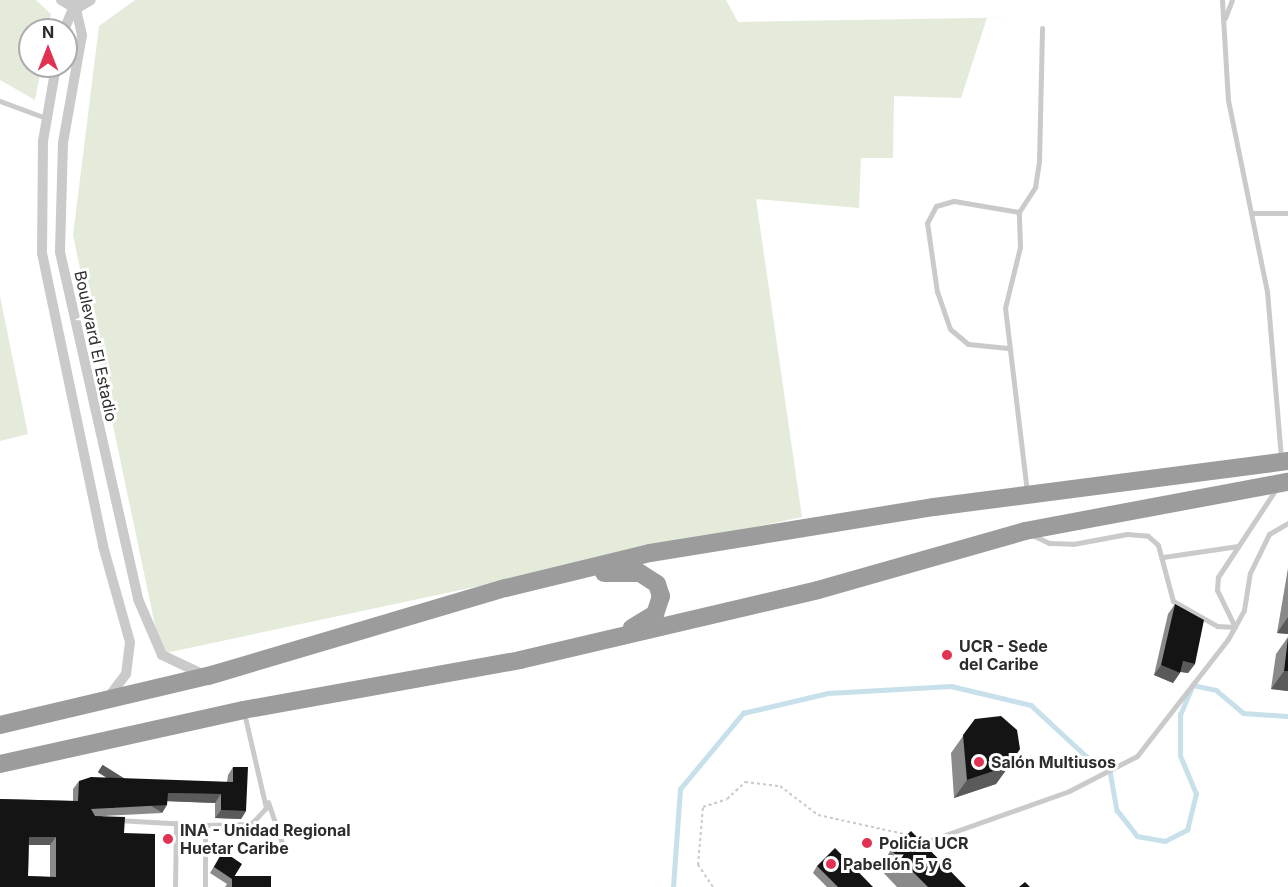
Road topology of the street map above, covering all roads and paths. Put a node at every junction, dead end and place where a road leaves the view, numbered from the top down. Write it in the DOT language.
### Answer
graph roads {
  1 [pos="61,0"];
  2 [pos="91,0"];
  3 [pos="1222,0"];
  4 [pos="1232,0"];
  5 [pos="76,4"];
  6 [pos="70,18"];
  7 [pos="1224,22"];
  8 [pos="1042,28"];
  9 [pos="54,78"];
  10 [pos="0,100"];
  11 [pos="47,119"];
  12 [pos="1019,212"];
  13 [pos="1252,213"];
  14 [pos="1288,213"];
  15 [pos="1008,348"];
  16 [pos="1285,461"];
  17 [pos="1283,483"];
  18 [pos="1027,496"];
  19 [pos="1288,523"];
  20 [pos="1025,531"];
  21 [pos="1238,546"];
  22 [pos="1163,557"];
  23 [pos="506,588"];
  24 [pos="1235,627"];
  25 [pos="520,660"];
  26 [pos="208,676"];
  27 [pos="105,701"];
  28 [pos="243,710"];
  29 [pos="0,725"];
  30 [pos="0,764"];
  31 [pos="267,797"];
  32 [pos="111,820"];
  33 [pos="176,823"];
  34 [pos="205,825"];
  35 [pos="931,840"];
  36 [pos="282,843"];
  37 [pos="175,887"];
  38 [pos="205,887"];
  39 [pos="713,887"];
  1 -- 5 [label="street"];
  2 -- 5 [label="street"];
  3 -- 7 [label="lane"];
  4 -- 7 [label="lane"];
  5 -- 6 [label="street"];
  5 -- 26 [label="street, Boulevard El Estadio"];
  7 -- 13 [label="lane"];
  8 -- 12 [label="lane"];
  9 -- 11 [label="street, Boulevard El Estadio"];
  10 -- 11 [label="lane"];
  11 -- 27 [label="street, Boulevard El Estadio"];
  12 -- 15 [label="lane"];
  12 -- 15 [label="lane"];
  13 -- 14 [label="lane"];
  13 -- 16 [label="lane"];
  15 -- 18 [label="lane"];
  16 -- 18 [label="highway"];
  17 -- 20 [label="highway"];
  17 -- 21 [label="lane"];
  18 -- 23 [label="highway"];
  19 -- 24 [label="lane"];
  20 -- 22 [label="lane"];
  20 -- 25 [label="highway"];
  21 -- 22 [label="lane"];
  21 -- 24 [label="lane"];
  22 -- 24 [label="lane"];
  23 -- 25 [label="highway"];
  23 -- 26 [label="highway"];
  24 -- 35 [label="lane"];
  25 -- 28 [label="highway"];
  26 -- 27 [label="highway"];
  27 -- 29 [label="highway"];
  28 -- 30 [label="highway"];
  28 -- 31 [label="lane"];
  31 -- 34 [label="lane"];
  31 -- 36 [label="lane"];
  32 -- 33 [label="lane"];
  33 -- 34 [label="lane"];
  33 -- 37 [label="lane"];
  34 -- 38 [label="lane"];
  35 -- 39 [label="path"];
}
